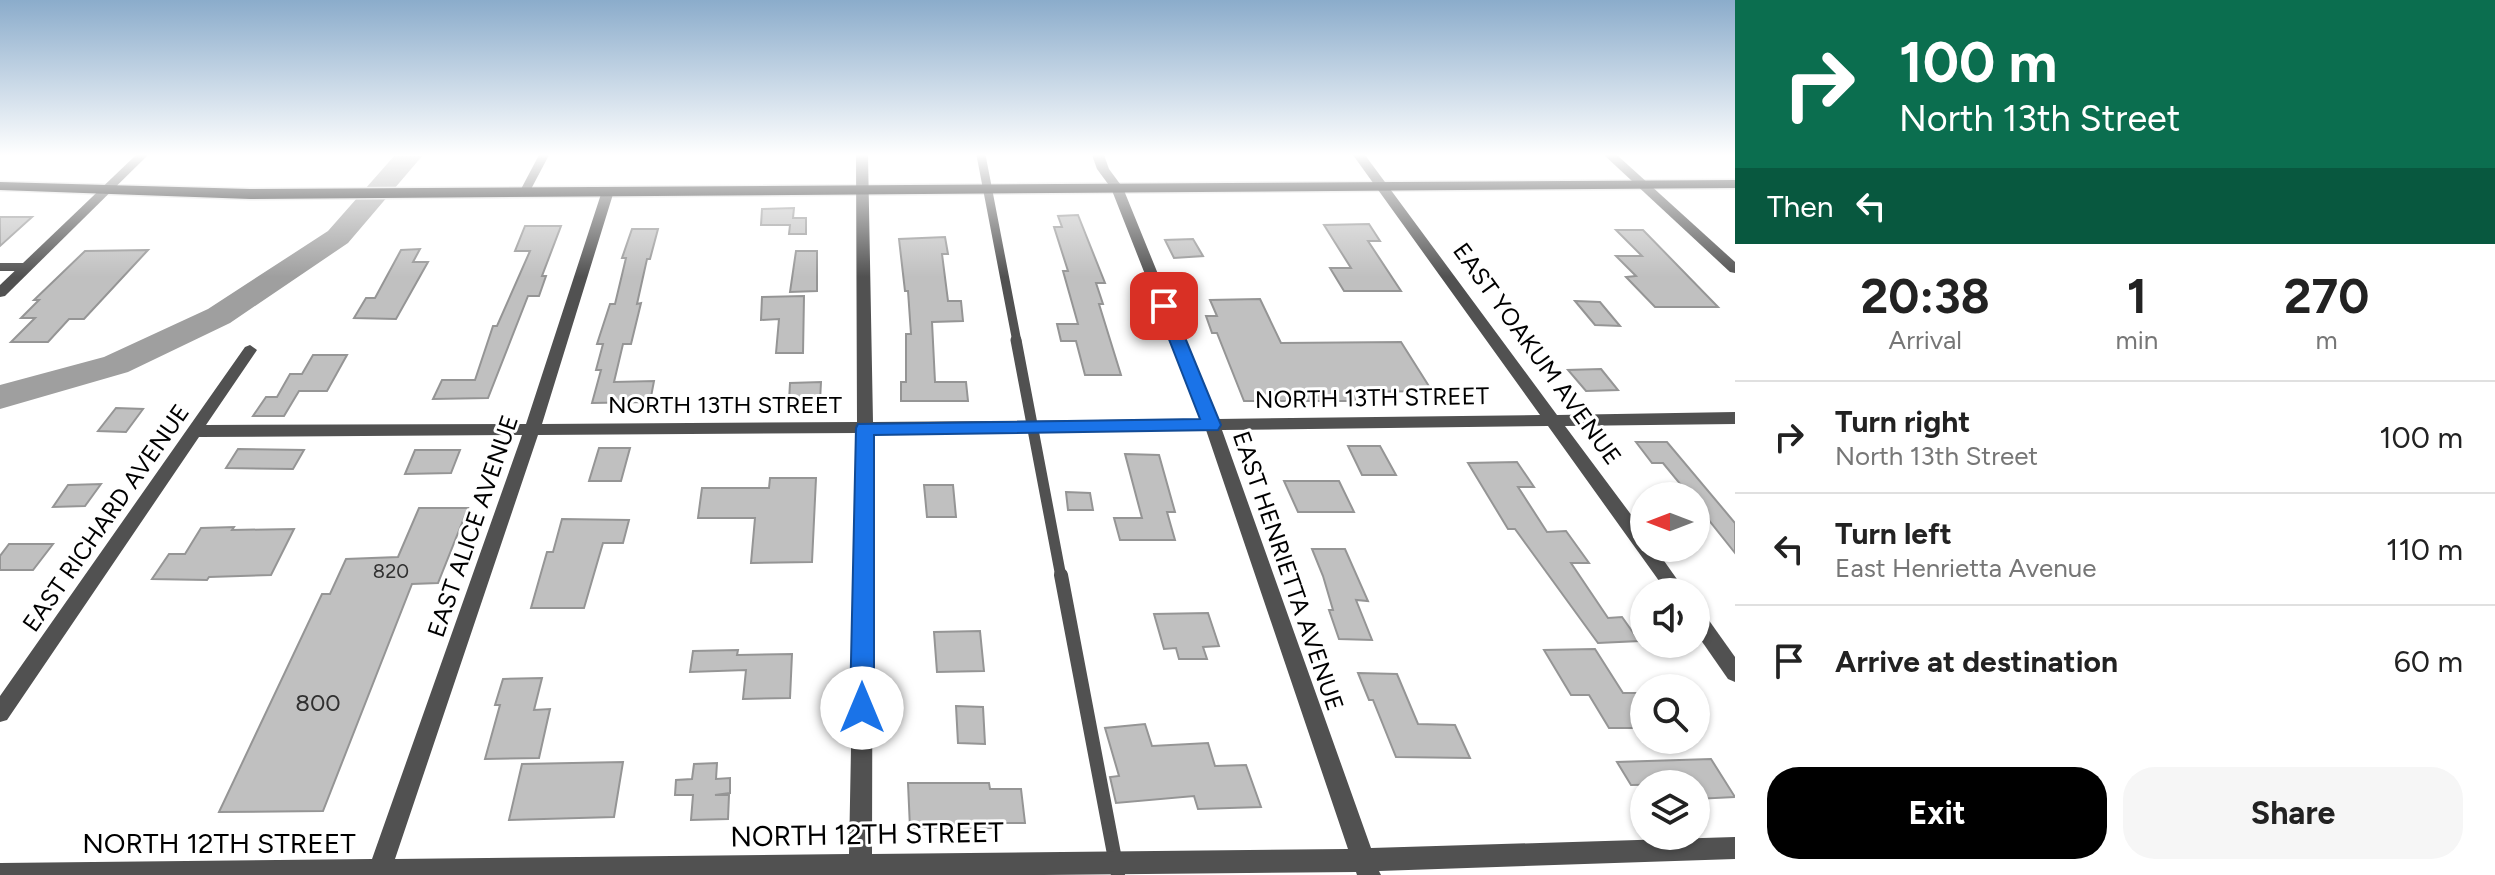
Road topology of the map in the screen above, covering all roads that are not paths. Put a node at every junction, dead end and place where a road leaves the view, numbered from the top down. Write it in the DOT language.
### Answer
graph roads {
  1 [pos="99,196"];
  2 [pos="606,196"];
  3 [pos="863,196"];
  4 [pos="990,196"];
  5 [pos="1120,196"];
  6 [pos="1388,196"];
  7 [pos="1655,196"];
  8 [pos="0,267"];
  9 [pos="26,267"];
  10 [pos="1735,269"];
  11 [pos="0,293"];
  12 [pos="250,350"];
  13 [pos="1735,418"];
  14 [pos="1553,420"];
  15 [pos="1212,425"];
  16 [pos="1034,427"];
  17 [pos="865,428"];
  18 [pos="532,430"];
  19 [pos="195,431"];
  20 [pos="1630,526"];
  21 [pos="1710,638"];
  22 [pos="1735,673"];
  23 [pos="0,713"];
  24 [pos="1735,848"];
  25 [pos="1366,867"];
  26 [pos="1116,868"];
  27 [pos="860,869"];
  28 [pos="379,874"];
  29 [pos="0,875"];
  1 -- 9 [label="street"];
  2 -- 18 [label="street, EAST ALICE AVENUE"];
  3 -- 17 [label="street"];
  4 -- 16 [label="lane"];
  5 -- 15 [label="street, EAST HENRIETTA AVENUE"];
  6 -- 14 [label="street, EAST YOAKUM AVENUE"];
  7 -- 10 [label="street"];
  8 -- 9 [label="street"];
  9 -- 11 [label="street"];
  12 -- 19 [label="street, EAST RICHARD AVENUE"];
  13 -- 14 [label="street, NORTH 13TH STREET"];
  14 -- 15 [label="street, NORTH 13TH STREET"];
  14 -- 20 [label="street, EAST YOAKUM AVENUE"];
  15 -- 16 [label="street, NORTH 13TH STREET"];
  15 -- 25 [label="street, EAST HENRIETTA AVENUE"];
  16 -- 17 [label="street, NORTH 13TH STREET"];
  16 -- 26 [label="lane"];
  17 -- 18 [label="street, NORTH 13TH STREET"];
  17 -- 27 [label="street"];
  18 -- 19 [label="street, NORTH 13TH STREET"];
  18 -- 28 [label="street, EAST ALICE AVENUE"];
  19 -- 23 [label="street, EAST RICHARD AVENUE"];
  21 -- 22 [label="street"];
  24 -- 25 [label="street, NORTH 12TH STREET"];
  25 -- 26 [label="street, NORTH 12TH STREET"];
  26 -- 27 [label="street, NORTH 12TH STREET"];
  27 -- 28 [label="street, NORTH 12TH STREET"];
  28 -- 29 [label="street, NORTH 12TH STREET"];
}
